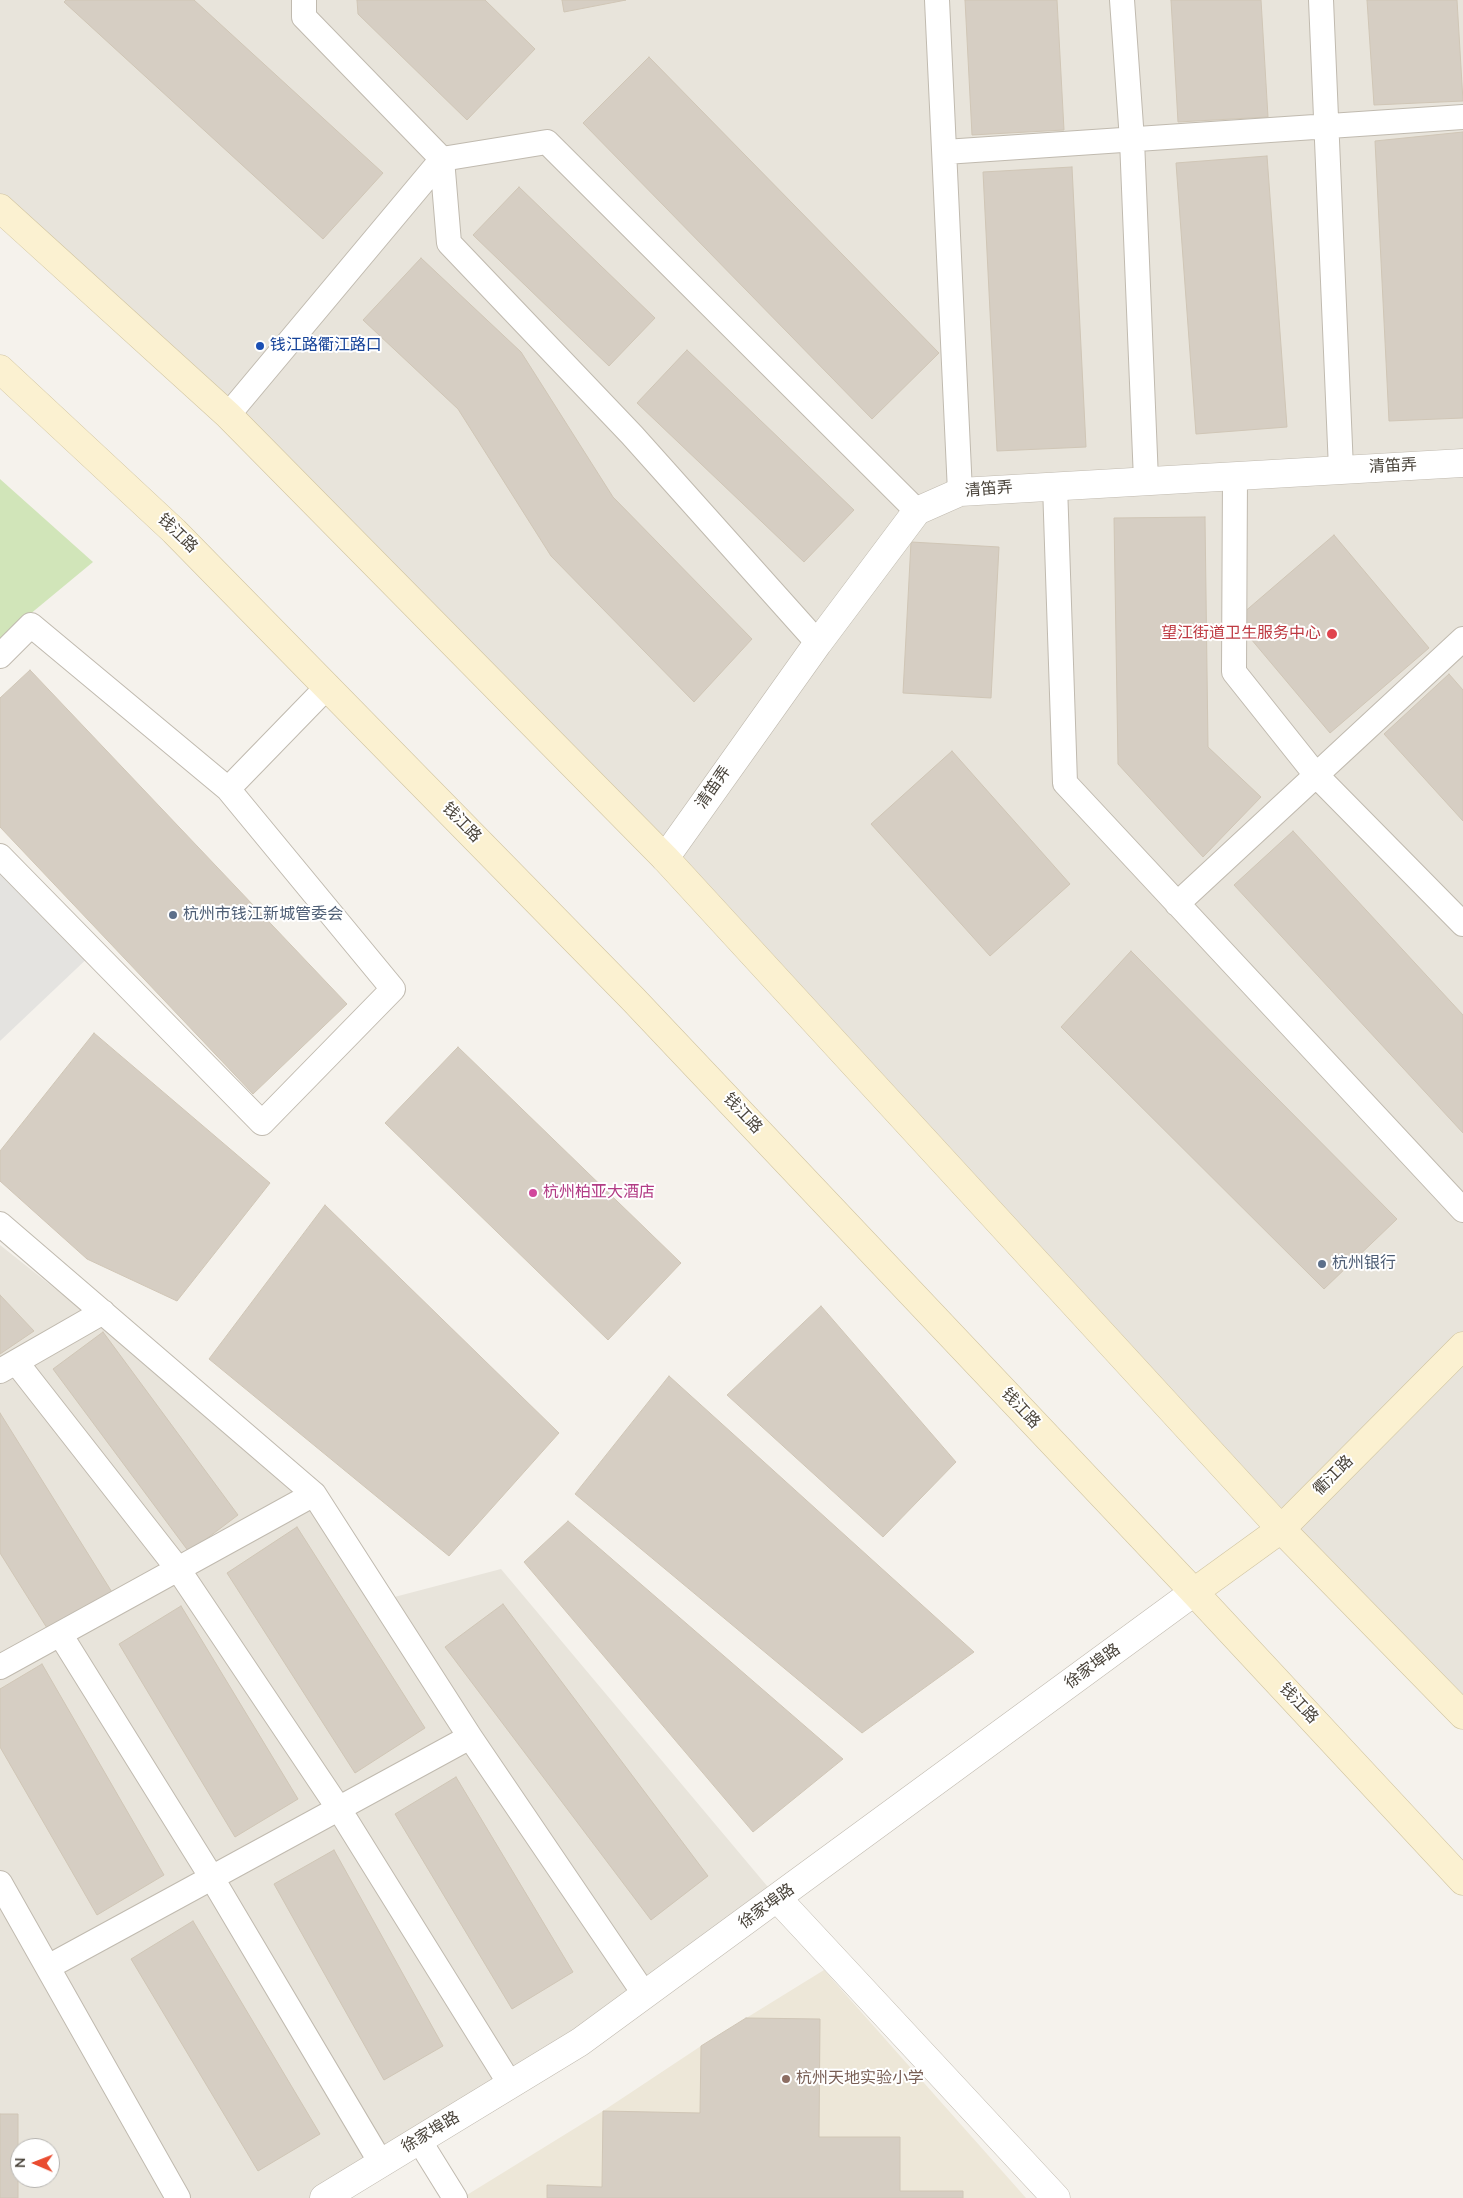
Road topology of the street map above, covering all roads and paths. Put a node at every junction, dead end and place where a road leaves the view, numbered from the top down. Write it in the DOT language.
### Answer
graph roads {
  1 [pos="304,0"];
  2 [pos="937,0"];
  3 [pos="1122,0"];
  4 [pos="1321,0"];
  5 [pos="1463,118"];
  6 [pos="1326,127"];
  7 [pos="1132,140"];
  8 [pos="945,152"];
  9 [pos="442,159"];
  10 [pos="0,208"];
  11 [pos="0,369"];
  12 [pos="228,416"];
  13 [pos="1463,463"];
  14 [pos="1341,470"];
  15 [pos="1235,476"];
  16 [pos="1146,480"];
  17 [pos="1055,485"];
  18 [pos="960,492"];
  19 [pos="916,511"];
  20 [pos="1463,639"];
  21 [pos="818,643"];
  22 [pos="0,656"];
  23 [pos="328,686"];
  24 [pos="1316,775"];
  25 [pos="228,789"];
  26 [pos="0,856"];
  27 [pos="665,858"];
  28 [pos="1177,904"];
  29 [pos="1463,924"];
  30 [pos="1463,1210"];
  31 [pos="0,1224"];
  32 [pos="103,1312"];
  33 [pos="1463,1346"];
  34 [pos="8,1367"];
  35 [pos="314,1494"];
  36 [pos="1281,1529"];
  37 [pos="178,1569"];
  38 [pos="1194,1592"];
  39 [pos="60,1634"];
  40 [pos="0,1668"];
  41 [pos="1463,1715"];
  42 [pos="470,1737"];
  43 [pos="338,1809"];
  44 [pos="212,1878"];
  45 [pos="1463,1881"];
  46 [pos="0,1883"];
  47 [pos="778,1899"];
  48 [pos="48,1967"];
  49 [pos="646,1995"];
  50 [pos="510,2084"];
  51 [pos="419,2140"];
  52 [pos="381,2163"];
  53 [pos="178,2198"];
  54 [pos="324,2198"];
  55 [pos="455,2198"];
  56 [pos="1056,2198"];
  1 -- 9 [label="lane"];
  2 -- 8 [label="lane"];
  3 -- 7 [label="lane"];
  4 -- 6 [label="lane"];
  5 -- 6 [label="lane"];
  6 -- 7 [label="lane"];
  6 -- 14 [label="lane"];
  7 -- 8 [label="lane"];
  7 -- 16 [label="lane"];
  8 -- 18 [label="lane"];
  9 -- 12 [label="lane"];
  9 -- 19 [label="lane"];
  9 -- 21 [label="lane"];
  10 -- 12 [label="main road"];
  11 -- 23 [label="main road, 钱江路"];
  12 -- 27 [label="main road"];
  13 -- 14 [label="street, 清笛弄"];
  14 -- 15 [label="street, 清笛弄"];
  15 -- 16 [label="street, 清笛弄"];
  15 -- 24 [label="lane"];
  16 -- 17 [label="street, 清笛弄"];
  17 -- 18 [label="street, 清笛弄"];
  17 -- 28 [label="lane"];
  18 -- 19 [label="street, 清笛弄"];
  19 -- 21 [label="street, 清笛弄"];
  20 -- 24 [label="lane"];
  21 -- 27 [label="street, 清笛弄"];
  22 -- 25 [label="lane"];
  23 -- 25 [label="lane"];
  23 -- 38 [label="main road, 钱江路"];
  24 -- 28 [label="lane"];
  24 -- 29 [label="lane"];
  25 -- 26 [label="lane"];
  27 -- 36 [label="main road"];
  28 -- 30 [label="lane"];
  31 -- 32 [label="lane"];
  32 -- 34 [label="lane"];
  32 -- 35 [label="lane"];
  33 -- 36 [label="main road, 衢江路"];
  34 -- 37 [label="lane"];
  35 -- 37 [label="lane"];
  35 -- 42 [label="lane"];
  36 -- 38 [label="main road, 衢江路"];
  36 -- 41 [label="main road"];
  37 -- 39 [label="lane"];
  37 -- 43 [label="lane"];
  38 -- 45 [label="main road, 钱江路"];
  38 -- 47 [label="street, 徐家埠路"];
  39 -- 40 [label="lane"];
  39 -- 44 [label="lane"];
  42 -- 43 [label="lane"];
  42 -- 49 [label="lane"];
  43 -- 44 [label="lane"];
  43 -- 50 [label="lane"];
  44 -- 48 [label="lane"];
  44 -- 52 [label="lane"];
  46 -- 48 [label="lane"];
  47 -- 49 [label="street, 徐家埠路"];
  47 -- 56 [label="street"];
  48 -- 53 [label="lane"];
  49 -- 50 [label="street, 徐家埠路"];
  50 -- 51 [label="street, 徐家埠路"];
  51 -- 52 [label="street, 徐家埠路"];
  51 -- 55 [label="lane"];
  52 -- 54 [label="street, 徐家埠路"];
}
